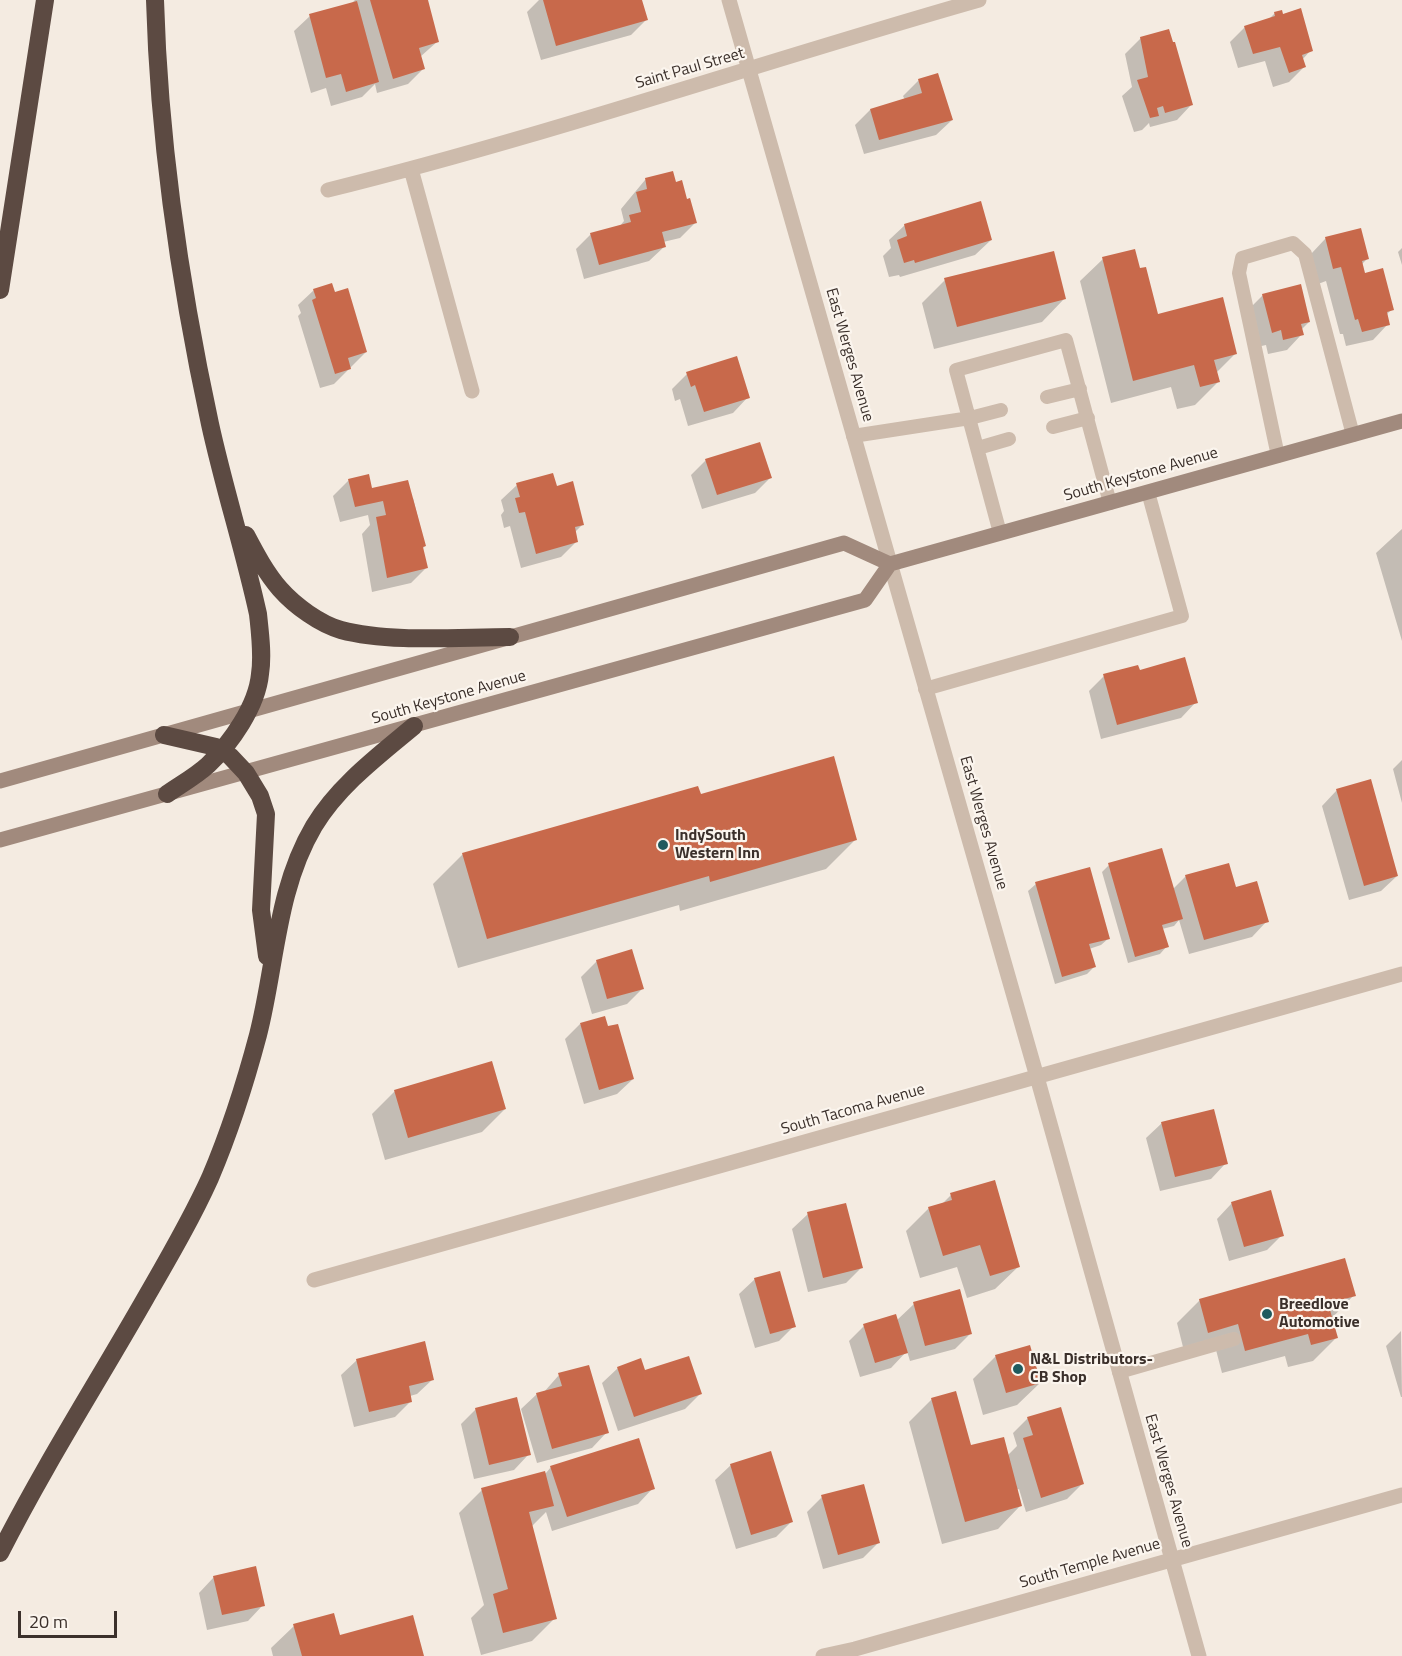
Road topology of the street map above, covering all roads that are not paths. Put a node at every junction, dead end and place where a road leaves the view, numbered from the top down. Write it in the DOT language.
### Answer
graph roads {
  1 [pos="45,0"];
  2 [pos="155,0"];
  3 [pos="729,0"];
  4 [pos="979,0"];
  5 [pos="749,71"];
  6 [pos="411,170"];
  7 [pos="328,190"];
  8 [pos="0,290"];
  9 [pos="1080,388"];
  10 [pos="472,391"];
  11 [pos="1047,397"];
  12 [pos="1001,410"];
  13 [pos="970,418"];
  14 [pos="1088,418"];
  15 [pos="1402,421"];
  16 [pos="1053,427"];
  17 [pos="1353,435"];
  18 [pos="853,436"];
  19 [pos="1009,440"];
  20 [pos="978,448"];
  21 [pos="1278,456"];
  22 [pos="1148,492"];
  23 [pos="1110,502"];
  24 [pos="234,512"];
  25 [pos="1000,533"];
  26 [pos="890,564"];
  27 [pos="510,637"];
  28 [pos="925,688"];
  29 [pos="245,712"];
  30 [pos="414,726"];
  31 [pos="164,735"];
  32 [pos="221,750"];
  33 [pos="246,773"];
  34 [pos="0,781"];
  35 [pos="167,794"];
  36 [pos="0,840"];
  37 [pos="269,973"];
  38 [pos="1402,974"];
  39 [pos="1037,1077"];
  40 [pos="314,1280"];
  41 [pos="1234,1339"];
  42 [pos="1119,1372"];
  43 [pos="1402,1495"];
  44 [pos="0,1553"];
  45 [pos="1172,1560"];
  46 [pos="823,1656"];
  47 [pos="1199,1656"];
  1 -- 8 [label="highway"];
  2 -- 24 [label="highway"];
  3 -- 5 [label="street, East Werges Avenue"];
  4 -- 5 [label="street, Saint Paul Street"];
  5 -- 6 [label="street, Saint Paul Street"];
  5 -- 18 [label="street, East Werges Avenue"];
  6 -- 7 [label="street, Saint Paul Street"];
  6 -- 10 [label="street"];
  9 -- 11 [label="lane"];
  9 -- 13 [label="lane"];
  9 -- 14 [label="lane"];
  12 -- 13 [label="lane"];
  13 -- 18 [label="lane"];
  13 -- 20 [label="lane"];
  14 -- 16 [label="lane"];
  14 -- 23 [label="lane"];
  15 -- 17 [label="main road, South Keystone Avenue"];
  17 -- 21 [label="main road, South Keystone Avenue"];
  17 -- 21 [label="lane"];
  18 -- 26 [label="street, East Werges Avenue"];
  19 -- 20 [label="lane"];
  20 -- 25 [label="lane"];
  21 -- 22 [label="main road, South Keystone Avenue"];
  22 -- 23 [label="main road, South Keystone Avenue"];
  22 -- 28 [label="lane"];
  23 -- 25 [label="main road, South Keystone Avenue"];
  24 -- 27 [label="highway"];
  24 -- 29 [label="highway"];
  25 -- 26 [label="main road, South Keystone Avenue"];
  26 -- 27 [label="main road"];
  26 -- 28 [label="street, East Werges Avenue"];
  26 -- 30 [label="main road, South Keystone Avenue"];
  27 -- 29 [label="main road"];
  28 -- 39 [label="street, East Werges Avenue"];
  29 -- 31 [label="main road"];
  29 -- 32 [label="highway"];
  30 -- 33 [label="main road, South Keystone Avenue"];
  30 -- 37 [label="highway"];
  31 -- 32 [label="highway"];
  31 -- 34 [label="main road"];
  32 -- 33 [label="highway"];
  32 -- 35 [label="highway"];
  33 -- 35 [label="main road, South Keystone Avenue"];
  33 -- 37 [label="highway"];
  35 -- 36 [label="main road, South Keystone Avenue"];
  37 -- 44 [label="highway"];
  38 -- 39 [label="street, South Tacoma Avenue"];
  39 -- 40 [label="street, South Tacoma Avenue"];
  39 -- 42 [label="street, East Werges Avenue"];
  41 -- 42 [label="lane"];
  42 -- 45 [label="street, East Werges Avenue"];
  43 -- 45 [label="street, South Temple Avenue"];
  45 -- 46 [label="street, South Temple Avenue"];
  45 -- 47 [label="street, East Werges Avenue"];
}
